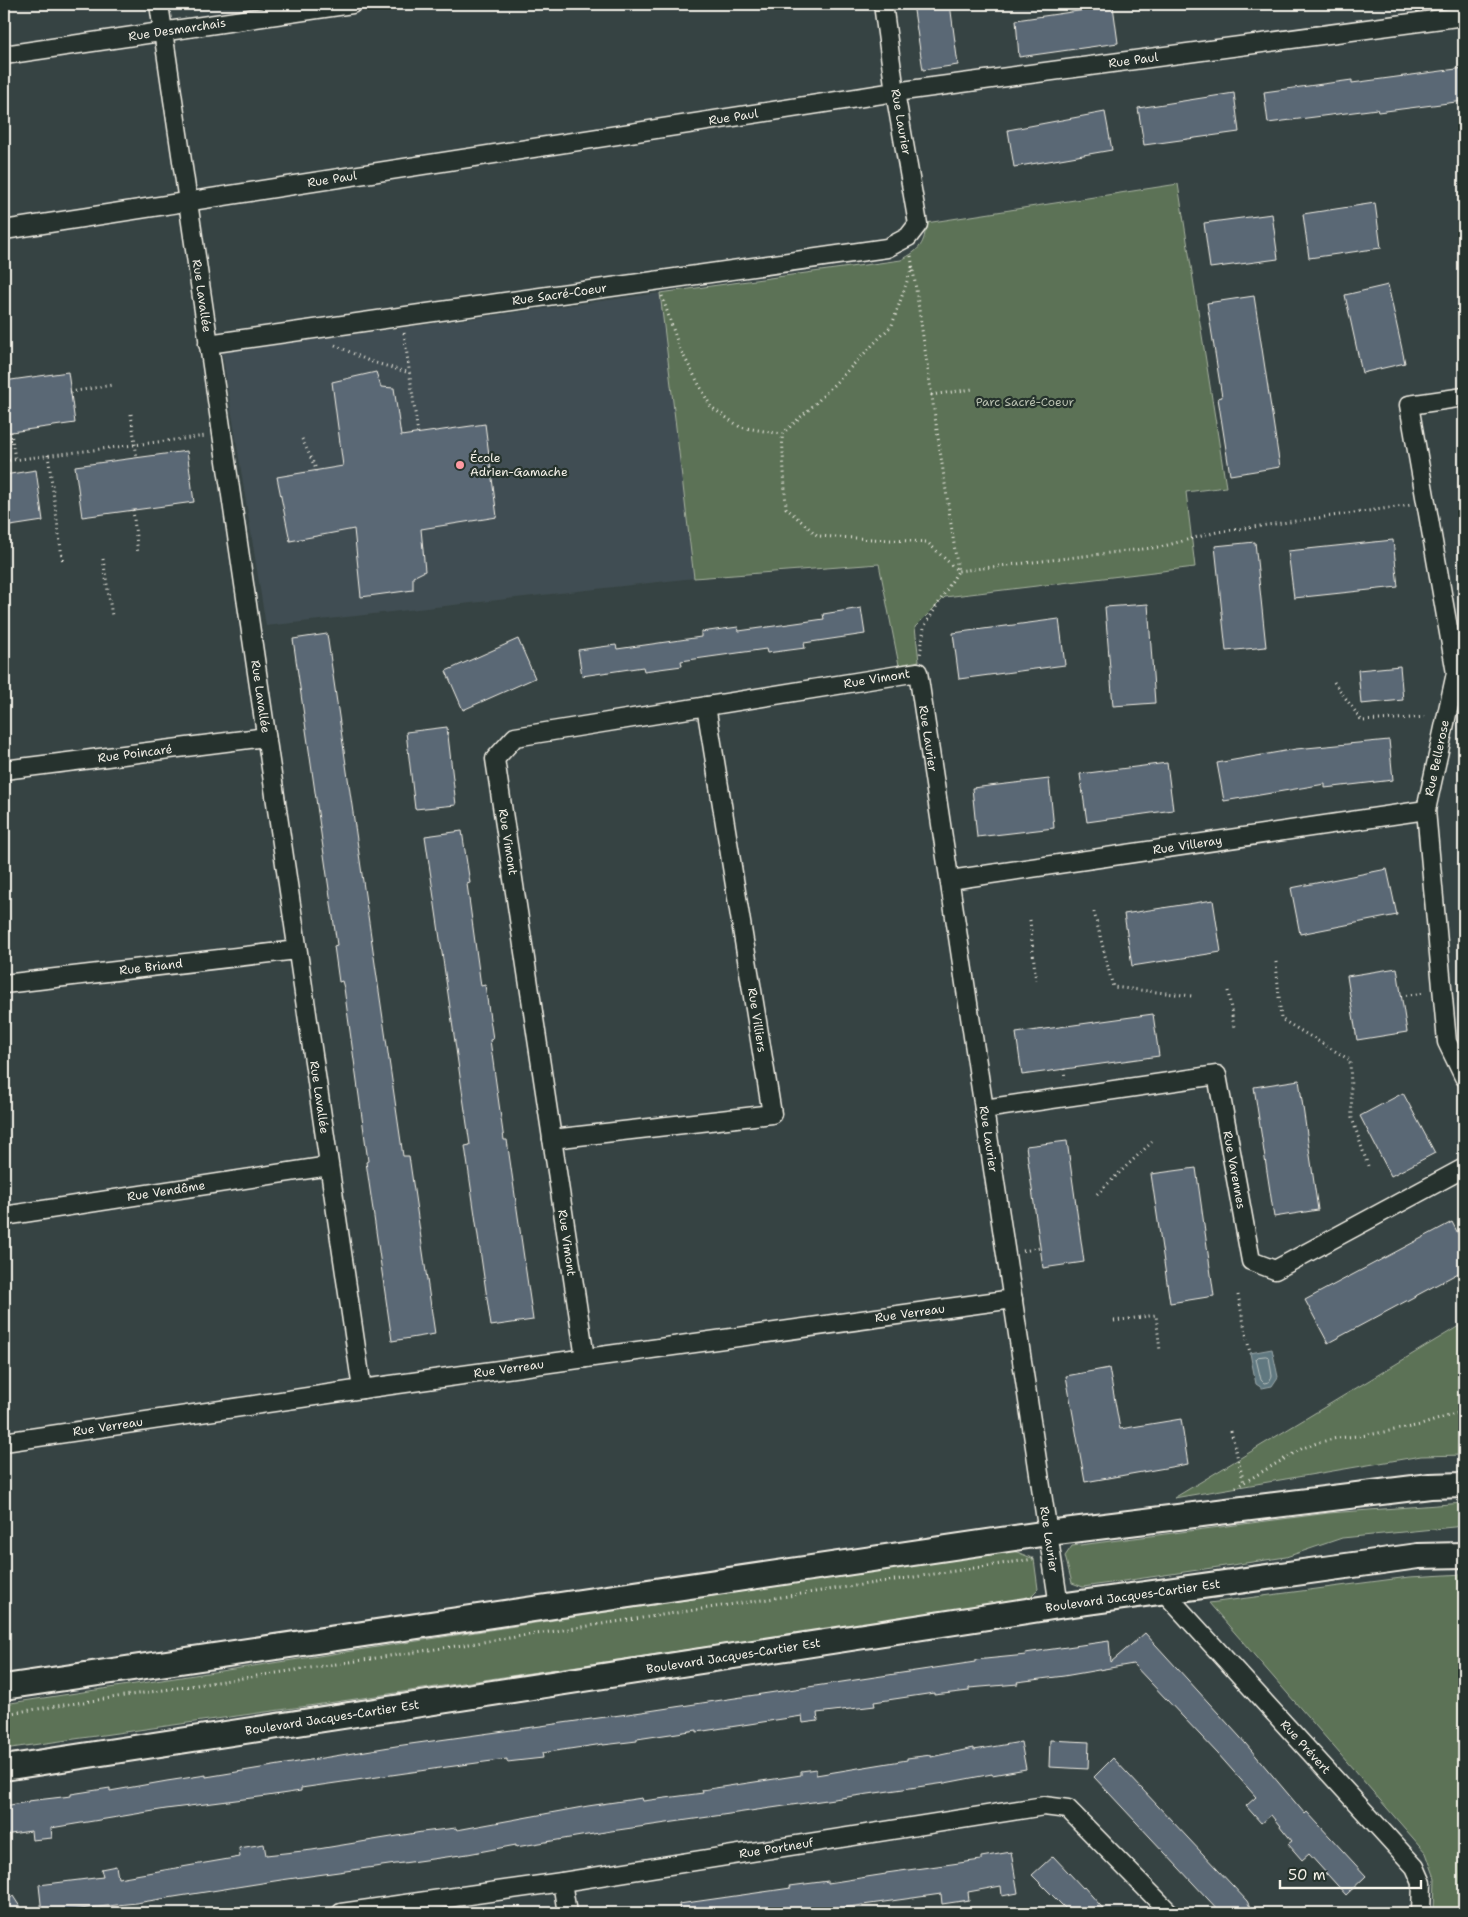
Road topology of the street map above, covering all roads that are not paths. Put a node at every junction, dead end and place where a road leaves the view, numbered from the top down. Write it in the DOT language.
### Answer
graph roads {
  1 [pos="159,4"];
  2 [pos="352,4"];
  3 [pos="883,4"];
  4 [pos="1464,16"];
  5 [pos="163,32"];
  6 [pos="4,55"];
  7 [pos="895,92"];
  8 [pos="188,201"];
  9 [pos="4,230"];
  10 [pos="908,237"];
  11 [pos="208,344"];
  12 [pos="1464,397"];
  13 [pos="918,672"];
  14 [pos="706,706"];
  15 [pos="266,737"];
  16 [pos="4,770"];
  17 [pos="1426,810"];
  18 [pos="950,880"];
  19 [pos="297,950"];
  20 [pos="4,984"];
  21 [pos="1464,1077"];
  22 [pos="984,1109"];
  23 [pos="552,1139"];
  24 [pos="329,1166"];
  25 [pos="1464,1168"];
  26 [pos="4,1216"];
  27 [pos="1013,1299"];
  28 [pos="585,1358"];
  29 [pos="362,1389"];
  30 [pos="4,1442"];
  31 [pos="1464,1485"];
  32 [pos="1048,1533"];
  33 [pos="1464,1555"];
  34 [pos="1164,1592"];
  35 [pos="1059,1606"];
  36 [pos="4,1687"];
  37 [pos="4,1768"];
  38 [pos="562,1882"];
  39 [pos="341,1913"];
  40 [pos="566,1913"];
  41 [pos="1170,1913"];
  42 [pos="1421,1913"];
  1 -- 5 [label="street, Rue Lavallée"];
  2 -- 5 [label="street, Rue Desmarchais"];
  3 -- 7 [label="street, Rue Laurier"];
  4 -- 7 [label="street, Rue Paul"];
  5 -- 6 [label="street, Rue Desmarchais"];
  5 -- 8 [label="street, Rue Lavallée"];
  7 -- 8 [label="street, Rue Paul"];
  7 -- 10 [label="street, Rue Laurier"];
  8 -- 9 [label="street, Rue Paul"];
  8 -- 11 [label="street, Rue Lavallée"];
  10 -- 11 [label="street, Rue Sacré-Coeur"];
  11 -- 15 [label="street, Rue Lavallée"];
  12 -- 17 [label="street, Rue Bellerose"];
  13 -- 14 [label="street, Rue Vimont"];
  13 -- 18 [label="street, Rue Laurier"];
  14 -- 23 [label="street, Rue Vimont"];
  14 -- 23 [label="street, Rue Villiers"];
  15 -- 16 [label="street, Rue Poincaré"];
  15 -- 19 [label="street, Rue Lavallée"];
  17 -- 18 [label="street, Rue Villeray"];
  17 -- 21 [label="street, Rue Bellerose"];
  18 -- 22 [label="street, Rue Laurier"];
  19 -- 20 [label="street, Rue Briand"];
  19 -- 24 [label="street, Rue Lavallée"];
  22 -- 25 [label="street, Rue Varennes"];
  22 -- 27 [label="street, Rue Laurier"];
  23 -- 28 [label="street, Rue Vimont"];
  24 -- 26 [label="street, Rue Vendôme"];
  24 -- 29 [label="street, Rue Lavallée"];
  27 -- 28 [label="street, Rue Verreau"];
  27 -- 32 [label="street, Rue Laurier"];
  28 -- 29 [label="street, Rue Verreau"];
  29 -- 30 [label="street, Rue Verreau"];
  31 -- 32 [label="main road"];
  32 -- 35 [label="street, Rue Laurier"];
  32 -- 36 [label="main road"];
  33 -- 34 [label="main road, Boulevard Jacques-Cartier Est"];
  34 -- 35 [label="main road, Boulevard Jacques-Cartier Est"];
  34 -- 42 [label="street, Rue Prévert"];
  35 -- 37 [label="main road, Boulevard Jacques-Cartier Est"];
  38 -- 39 [label="street, Rue Portneuf"];
  38 -- 40 [label="street"];
  38 -- 41 [label="street, Rue Portneuf"];
}
